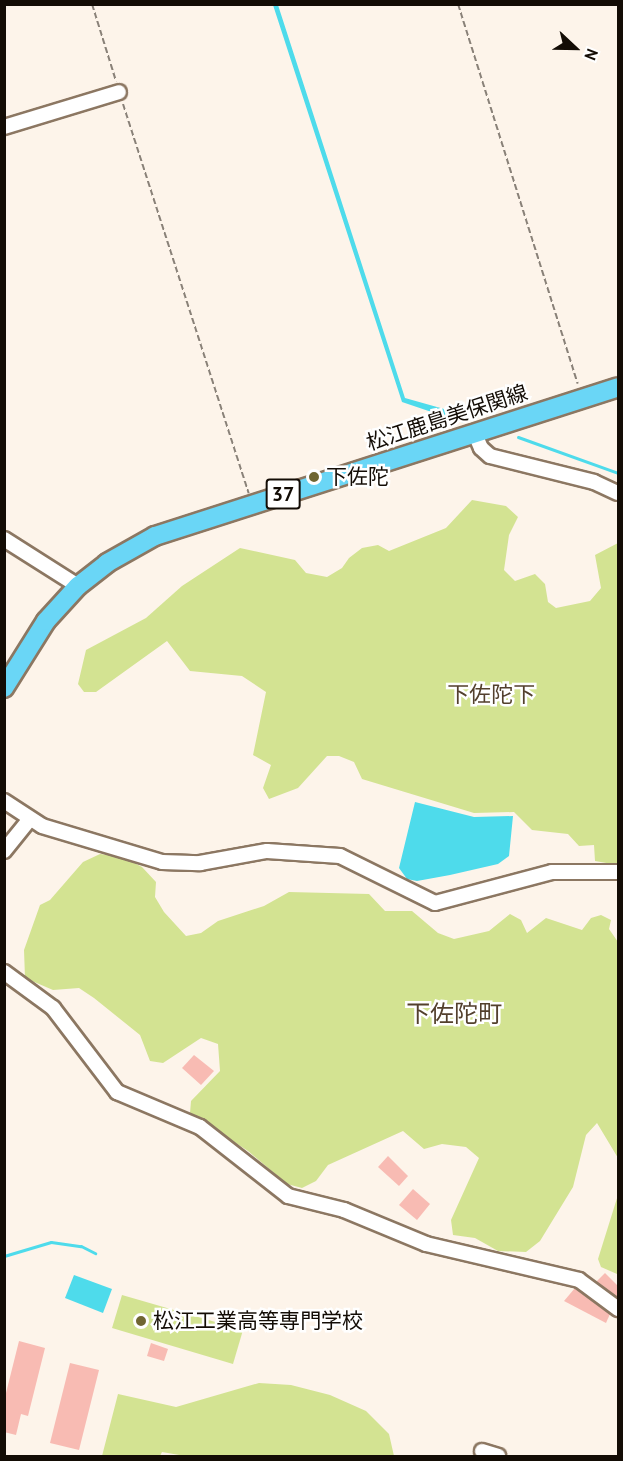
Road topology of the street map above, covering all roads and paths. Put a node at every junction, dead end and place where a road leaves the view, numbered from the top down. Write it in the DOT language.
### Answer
graph roads {
  1 [pos="92,4"];
  2 [pos="458,4"];
  3 [pos="119,92"];
  4 [pos="4,127"];
  5 [pos="618,387"];
  6 [pos="583,398"];
  7 [pos="475,434"];
  8 [pos="618,493"];
  9 [pos="253,504"];
  10 [pos="4,539"];
  11 [pos="78,585"];
  12 [pos="4,688"];
  13 [pos="4,801"];
  14 [pos="29,820"];
  15 [pos="4,851"];
  16 [pos="618,872"];
  17 [pos="4,972"];
  18 [pos="618,1309"];
  19 [pos="482,1451"];
  20 [pos="498,1456"];
  1 -- 3 [label="path"];
  2 -- 6 [label="path"];
  3 -- 4 [label="street"];
  3 -- 9 [label="path"];
  5 -- 6 [label="main road, 松江鹿島美保関線 / 37"];
  6 -- 7 [label="main road, 松江鹿島美保関線 / 37"];
  7 -- 8 [label="street"];
  7 -- 9 [label="main road, 松江鹿島美保関線 / 37"];
  9 -- 11 [label="main road, 松江鹿島美保関線 / 37"];
  10 -- 11 [label="street"];
  11 -- 12 [label="main road, 松江鹿島美保関線 / 37"];
  13 -- 14 [label="street"];
  14 -- 15 [label="street"];
  14 -- 16 [label="street"];
  17 -- 18 [label="street"];
  19 -- 20 [label="street"];
}
